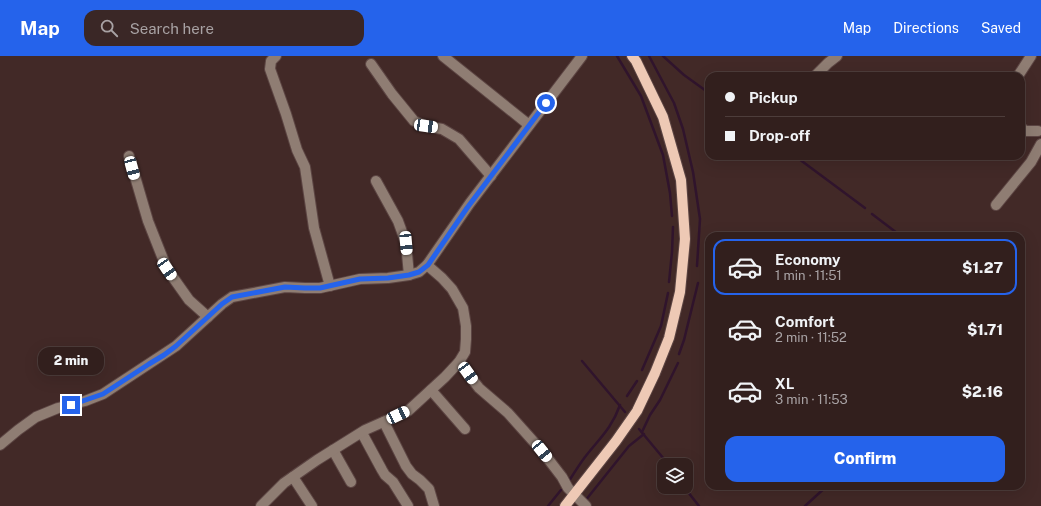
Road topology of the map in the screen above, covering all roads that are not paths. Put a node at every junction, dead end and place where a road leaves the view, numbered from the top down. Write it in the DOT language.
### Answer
graph roads {
  1 [pos="276,56"];
  2 [pos="443,56"];
  3 [pos="632,56"];
  4 [pos="837,56"];
  5 [pos="1031,56"];
  6 [pos="578,58"];
  7 [pos="371,64"];
  8 [pos="819,72"];
  9 [pos="1021,72"];
  10 [pos="530,125"];
  11 [pos="1040,129"];
  12 [pos="1025,130"];
  13 [pos="1041,144"];
  14 [pos="129,156"];
  15 [pos="491,176"];
  16 [pos="376,181"];
  17 [pos="996,205"];
  18 [pos="428,265"];
  19 [pos="409,275"];
  20 [pos="330,286"];
  21 [pos="208,317"];
  22 [pos="459,362"];
  23 [pos="431,390"];
  24 [pos="384,422"];
  25 [pos="465,429"];
  26 [pos="362,433"];
  27 [pos="0,445"];
  28 [pos="333,450"];
  29 [pos="293,477"];
  30 [pos="351,482"];
  31 [pos="574,495"];
  32 [pos="260,506"];
  33 [pos="312,506"];
  34 [pos="408,506"];
  35 [pos="434,506"];
  36 [pos="565,506"];
  37 [pos="586,506"];
  1 -- 20 [label="street"];
  2 -- 10 [label="street"];
  3 -- 31 [label="main road"];
  4 -- 8 [label="street"];
  5 -- 9 [label="street"];
  6 -- 10 [label="street"];
  7 -- 15 [label="street"];
  10 -- 15 [label="street"];
  11 -- 12 [label="street"];
  11 -- 13 [label="street"];
  13 -- 17 [label="street"];
  14 -- 21 [label="street"];
  15 -- 18 [label="street"];
  16 -- 19 [label="street"];
  18 -- 19 [label="street"];
  18 -- 22 [label="street"];
  19 -- 20 [label="street"];
  20 -- 21 [label="street"];
  21 -- 27 [label="street"];
  22 -- 23 [label="street"];
  22 -- 31 [label="street"];
  23 -- 24 [label="street"];
  23 -- 25 [label="street"];
  24 -- 26 [label="street"];
  24 -- 35 [label="street"];
  26 -- 28 [label="street"];
  26 -- 34 [label="street"];
  28 -- 29 [label="street"];
  28 -- 30 [label="street"];
  29 -- 32 [label="street"];
  29 -- 33 [label="street"];
  31 -- 36 [label="main road"];
  31 -- 37 [label="street"];
}
